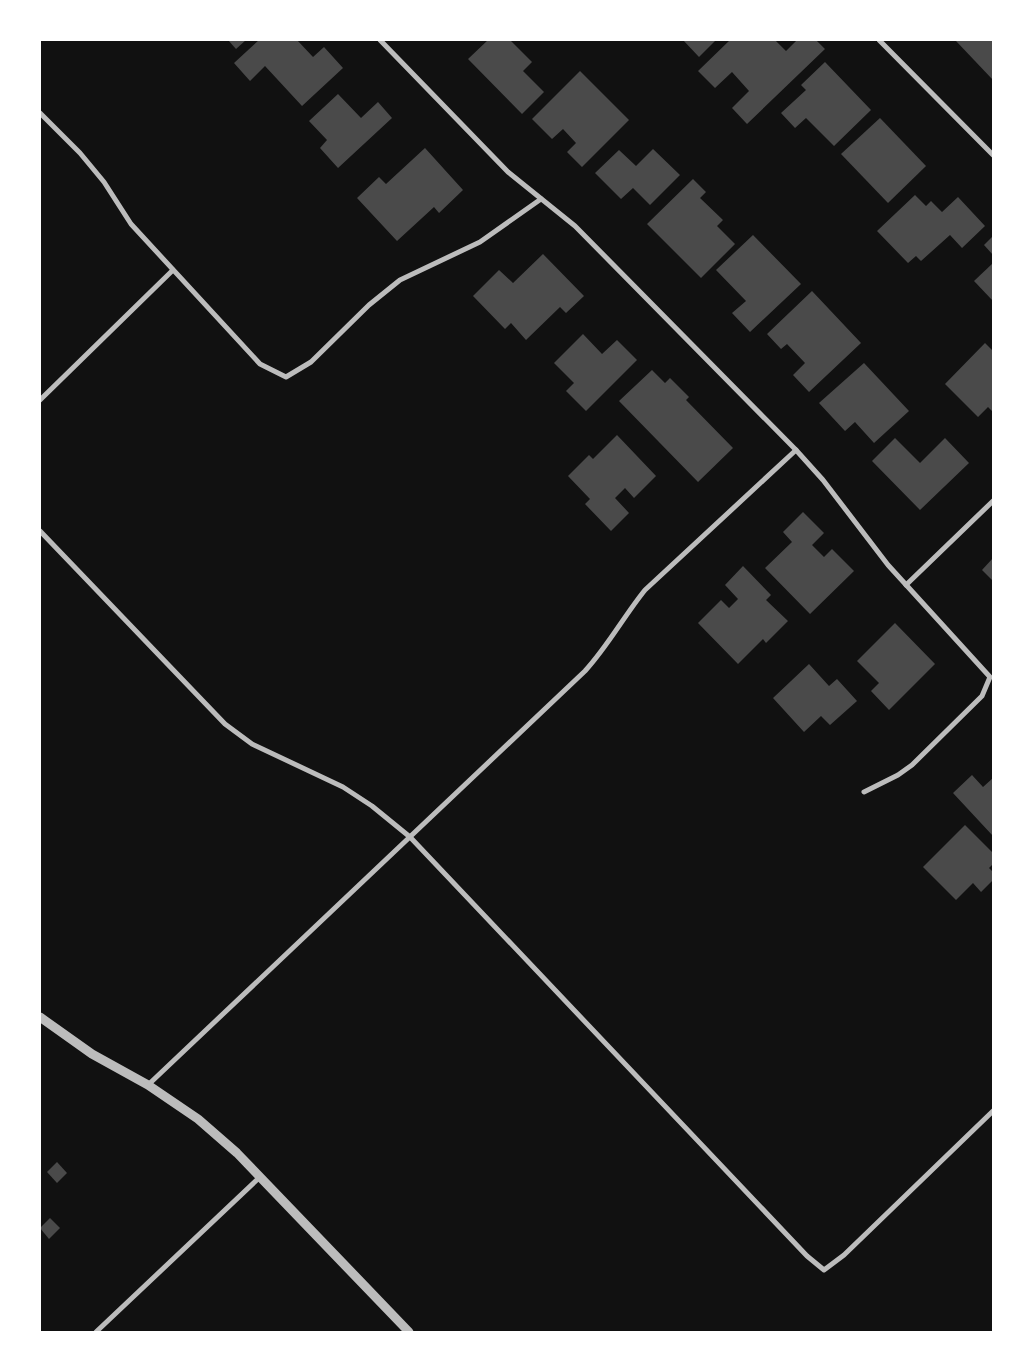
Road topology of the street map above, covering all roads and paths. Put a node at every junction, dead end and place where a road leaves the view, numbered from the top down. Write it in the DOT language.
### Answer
graph roads {
  1 [pos="380,40"];
  2 [pos="879,40"];
  3 [pos="40,113"];
  4 [pos="993,156"];
  5 [pos="542,199"];
  6 [pos="174,270"];
  7 [pos="40,400"];
  8 [pos="796,450"];
  9 [pos="993,501"];
  10 [pos="40,531"];
  11 [pos="906,585"];
  12 [pos="864,792"];
  13 [pos="410,837"];
  14 [pos="40,1017"];
  15 [pos="148,1085"];
  16 [pos="993,1111"];
  17 [pos="260,1177"];
  18 [pos="96,1332"];
  19 [pos="409,1332"];
  1 -- 5 [label="street"];
  2 -- 4 [label="street"];
  3 -- 6 [label="street"];
  5 -- 6 [label="street"];
  5 -- 8 [label="street"];
  6 -- 7 [label="street"];
  8 -- 11 [label="street"];
  8 -- 13 [label="street"];
  9 -- 11 [label="street"];
  10 -- 13 [label="street"];
  11 -- 12 [label="street"];
  13 -- 15 [label="street"];
  13 -- 16 [label="street"];
  14 -- 15 [label="street"];
  15 -- 17 [label="street"];
  17 -- 18 [label="street"];
  17 -- 19 [label="street"];
}
